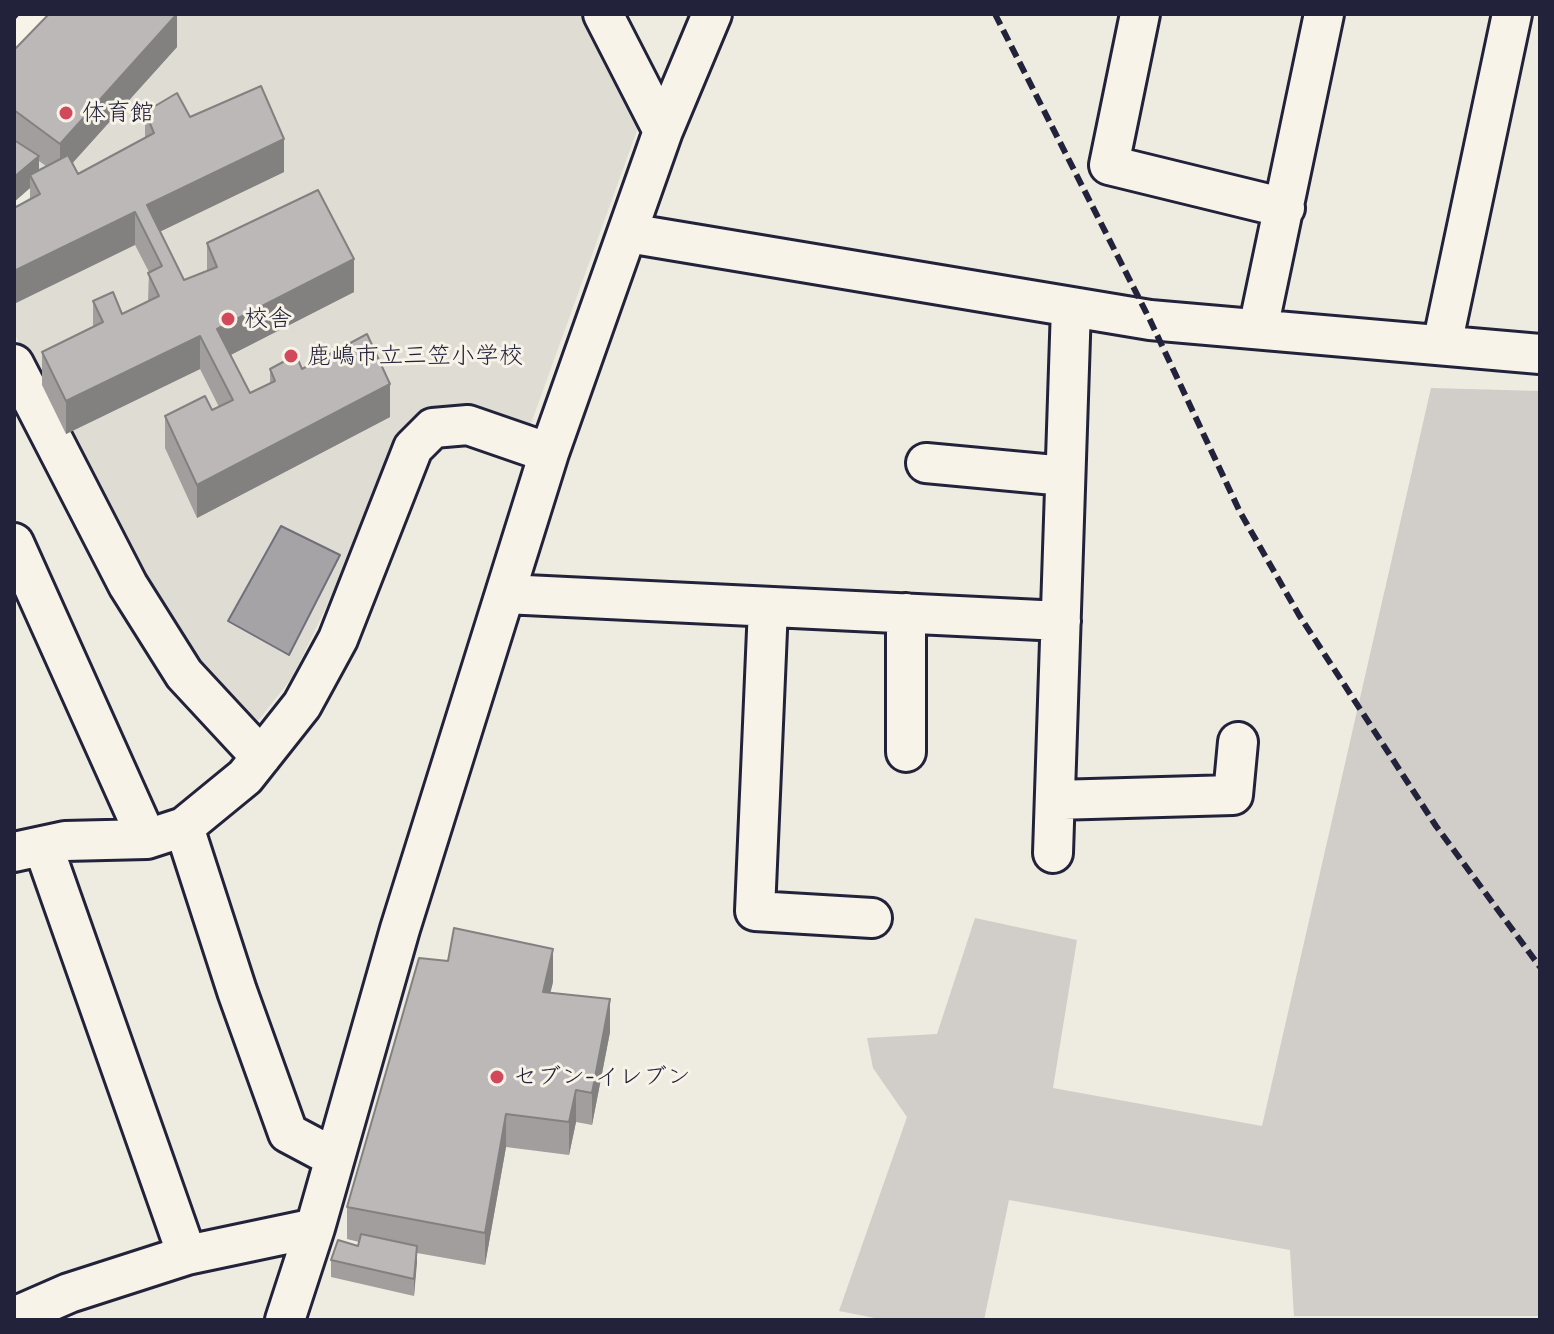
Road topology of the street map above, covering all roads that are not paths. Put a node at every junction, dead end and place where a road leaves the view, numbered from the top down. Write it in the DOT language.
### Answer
graph roads {
  1 [pos="45,14"];
  2 [pos="603,14"];
  3 [pos="712,14"];
  4 [pos="1140,14"];
  5 [pos="1324,14"];
  6 [pos="1512,14"];
  7 [pos="14,51"];
  8 [pos="663,131"];
  9 [pos="1285,208"];
  10 [pos="628,233"];
  11 [pos="1071,307"];
  12 [pos="1258,329"];
  13 [pos="1442,345"];
  14 [pos="1540,354"];
  15 [pos="14,364"];
  16 [pos="549,453"];
  17 [pos="926,463"];
  18 [pos="1065,476"];
  19 [pos="14,543"];
  20 [pos="505,594"];
  21 [pos="768,607"];
  22 [pos="906,613"];
  23 [pos="1061,621"];
  24 [pos="1238,742"];
  25 [pos="906,752"];
  26 [pos="261,757"];
  27 [pos="1055,800"];
  28 [pos="184,827"];
  29 [pos="147,839"];
  30 [pos="28,849"];
  31 [pos="1053,853"];
  32 [pos="872,918"];
  33 [pos="335,1158"];
  34 [pos="315,1228"];
  35 [pos="187,1255"];
  36 [pos="14,1317"];
  37 [pos="287,1320"];
  1 -- 7 [label="street"];
  2 -- 8 [label="street"];
  3 -- 8 [label="street"];
  4 -- 9 [label="street"];
  5 -- 9 [label="street"];
  6 -- 13 [label="street"];
  8 -- 10 [label="street"];
  9 -- 12 [label="street"];
  10 -- 11 [label="street"];
  10 -- 16 [label="street"];
  11 -- 12 [label="street"];
  11 -- 18 [label="street"];
  12 -- 13 [label="street"];
  13 -- 14 [label="street"];
  15 -- 26 [label="street"];
  16 -- 20 [label="street"];
  16 -- 26 [label="street"];
  17 -- 18 [label="street"];
  18 -- 23 [label="street"];
  19 -- 29 [label="street"];
  20 -- 21 [label="street"];
  20 -- 33 [label="street"];
  21 -- 22 [label="street"];
  21 -- 32 [label="street"];
  22 -- 23 [label="street"];
  22 -- 25 [label="street"];
  23 -- 27 [label="street"];
  24 -- 27 [label="street"];
  26 -- 28 [label="street"];
  27 -- 31 [label="street"];
  28 -- 29 [label="street"];
  28 -- 33 [label="street"];
  29 -- 30 [label="street"];
  30 -- 35 [label="street"];
  33 -- 34 [label="street"];
  34 -- 35 [label="street"];
  34 -- 37 [label="street"];
  35 -- 36 [label="street"];
}
